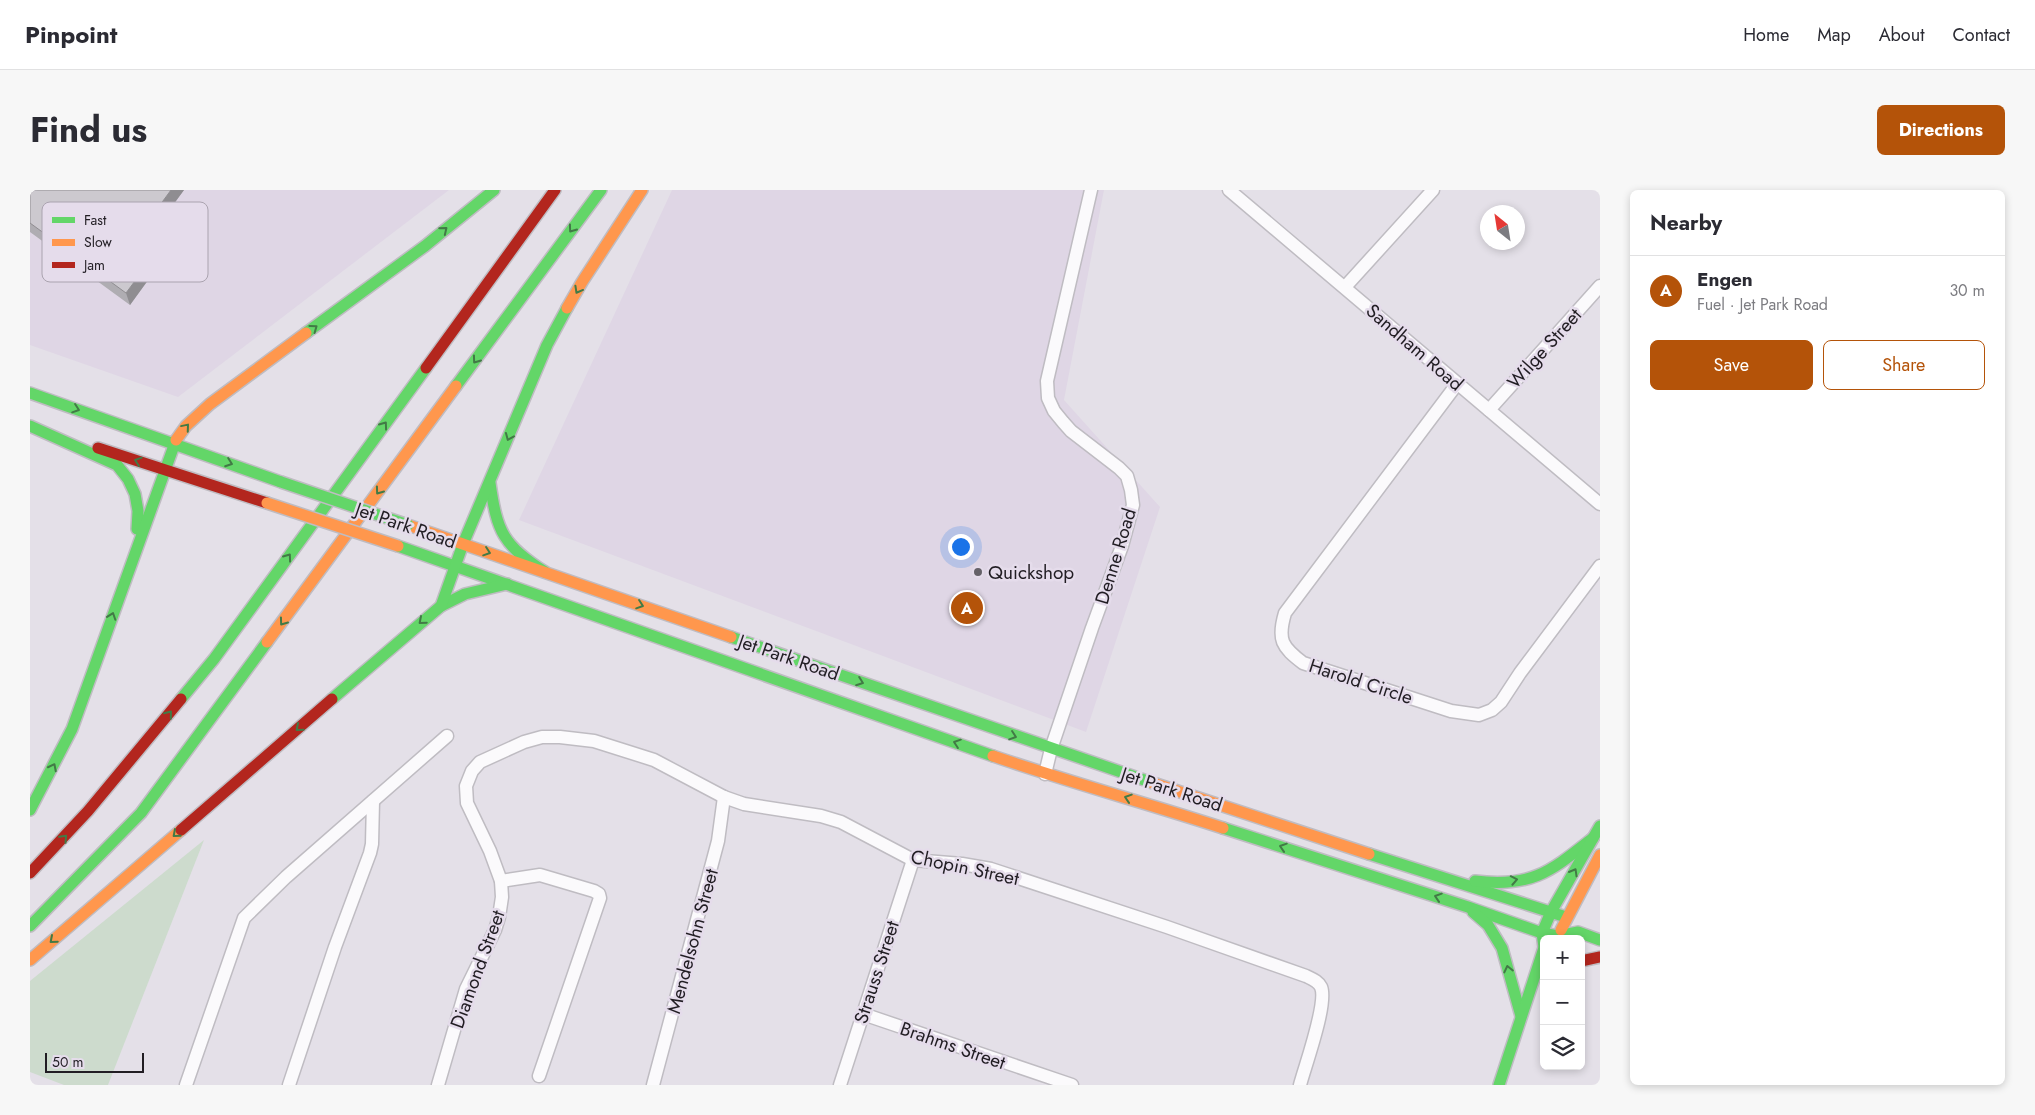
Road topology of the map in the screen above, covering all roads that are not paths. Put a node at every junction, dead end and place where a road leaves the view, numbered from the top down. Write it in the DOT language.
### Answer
graph roads {
  1 [pos="494,190"];
  2 [pos="555,190"];
  3 [pos="601,190"];
  4 [pos="642,190"];
  5 [pos="1091,190"];
  6 [pos="1230,190"];
  7 [pos="1433,190"];
  8 [pos="1600,286"];
  9 [pos="1345,287"];
  10 [pos="1457,384"];
  11 [pos="30,393"];
  12 [pos="1489,410"];
  13 [pos="30,426"];
  14 [pos="174,443"];
  15 [pos="165,470"];
  16 [pos="490,483"];
  17 [pos="1600,504"];
  18 [pos="463,544"];
  19 [pos="455,566"];
  20 [pos="1600,566"];
  21 [pos="128,569"];
  22 [pos="545,572"];
  23 [pos="507,584"];
  24 [pos="441,606"];
  25 [pos="447,736"];
  26 [pos="1051,749"];
  27 [pos="472,771"];
  28 [pos="1045,774"];
  29 [pos="724,797"];
  30 [pos="373,802"];
  31 [pos="30,810"];
  32 [pos="1600,826"];
  33 [pos="1593,838"];
  34 [pos="1600,855"];
  35 [pos="912,860"];
  36 [pos="30,873"];
  37 [pos="1432,875"];
  38 [pos="501,882"];
  39 [pos="1468,907"];
  40 [pos="1551,912"];
  41 [pos="1566,917"];
  42 [pos="30,926"];
  43 [pos="1578,932"];
  44 [pos="1542,933"];
  45 [pos="1549,935"];
  46 [pos="1557,935"];
  47 [pos="1565,935"];
  48 [pos="1600,940"];
  49 [pos="1600,958"];
  50 [pos="30,960"];
  51 [pos="1540,960"];
  52 [pos="1585,960"];
  53 [pos="1540,989"];
  54 [pos="1523,1012"];
  55 [pos="863,1014"];
  56 [pos="539,1076"];
  57 [pos="186,1085"];
  58 [pos="289,1085"];
  59 [pos="438,1085"];
  60 [pos="653,1085"];
  61 [pos="840,1085"];
  62 [pos="1072,1085"];
  63 [pos="1300,1085"];
  64 [pos="1499,1085"];
  14 -- 1 [label="main road, one-way"];
  36 -- 2 [label="main road, one-way"];
  3 -- 42 [label="main road, one-way"];
  4 -- 16 [label="main road, one-way"];
  5 -- 26 [label="street, Denne Road"];
  6 -- 9 [label="street, Sandham Road"];
  7 -- 9 [label="street"];
  8 -- 12 [label="street, Wilge Street"];
  9 -- 10 [label="street, Sandham Road"];
  10 -- 12 [label="street, Sandham Road"];
  10 -- 20 [label="street, Harold Circle"];
  11 -- 14 [label="main road, Jet Park Road, one-way"];
  12 -- 17 [label="street, Sandham Road"];
  15 -- 13 [label="main road, Jet Park Road, one-way"];
  13 -- 21 [label="main road"];
  14 -- 15 [label="main road"];
  14 -- 18 [label="main road, Jet Park Road, one-way, bridge"];
  15 -- 19 [label="main road, Jet Park Road, bridge"];
  15 -- 21 [label="main road"];
  16 -- 18 [label="main road"];
  16 -- 22 [label="main road"];
  18 -- 19 [label="main road"];
  18 -- 22 [label="main road, Jet Park Road, one-way"];
  19 -- 23 [label="main road, Jet Park Road"];
  19 -- 24 [label="main road"];
  31 -- 21 [label="main road, one-way"];
  22 -- 26 [label="main road, Jet Park Road, one-way"];
  23 -- 24 [label="main road"];
  28 -- 23 [label="main road, Jet Park Road, one-way"];
  24 -- 50 [label="main road, one-way"];
  25 -- 30 [label="street"];
  26 -- 28 [label="street, Denne Road"];
  26 -- 37 [label="main road, Jet Park Road"];
  27 -- 29 [label="street, Chopin Street"];
  27 -- 38 [label="street, Diamond Street"];
  39 -- 28 [label="main road, Jet Park Road, one-way"];
  29 -- 35 [label="street, Chopin Street"];
  29 -- 60 [label="street, Mendelsohn Street"];
  30 -- 57 [label="street"];
  30 -- 58 [label="street"];
  32 -- 33 [label="main road"];
  37 -- 33 [label="main road, one-way"];
  40 -- 33 [label="main road, one-way"];
  34 -- 41 [label="main road"];
  35 -- 55 [label="street, Strauss Street"];
  35 -- 63 [label="street, Chopin Street"];
  37 -- 40 [label="main road, Jet Park Road"];
  38 -- 56 [label="street"];
  38 -- 59 [label="street, Diamond Street"];
  39 -- 44 [label="main road, Jet Park Road"];
  54 -- 39 [label="main road, one-way"];
  40 -- 41 [label="main road, Jet Park Road"];
  40 -- 44 [label="main road"];
  41 -- 43 [label="main road"];
  41 -- 46 [label="main road"];
  43 -- 47 [label="main road"];
  43 -- 48 [label="main road"];
  44 -- 45 [label="main road, Jet Park Road"];
  49 -- 52 [label="main road"];
  51 -- 54 [label="main road"];
  53 -- 54 [label="main road"];
  54 -- 64 [label="main road"];
  55 -- 61 [label="street, Strauss Street"];
  55 -- 62 [label="street, Brahms Street"];
}
